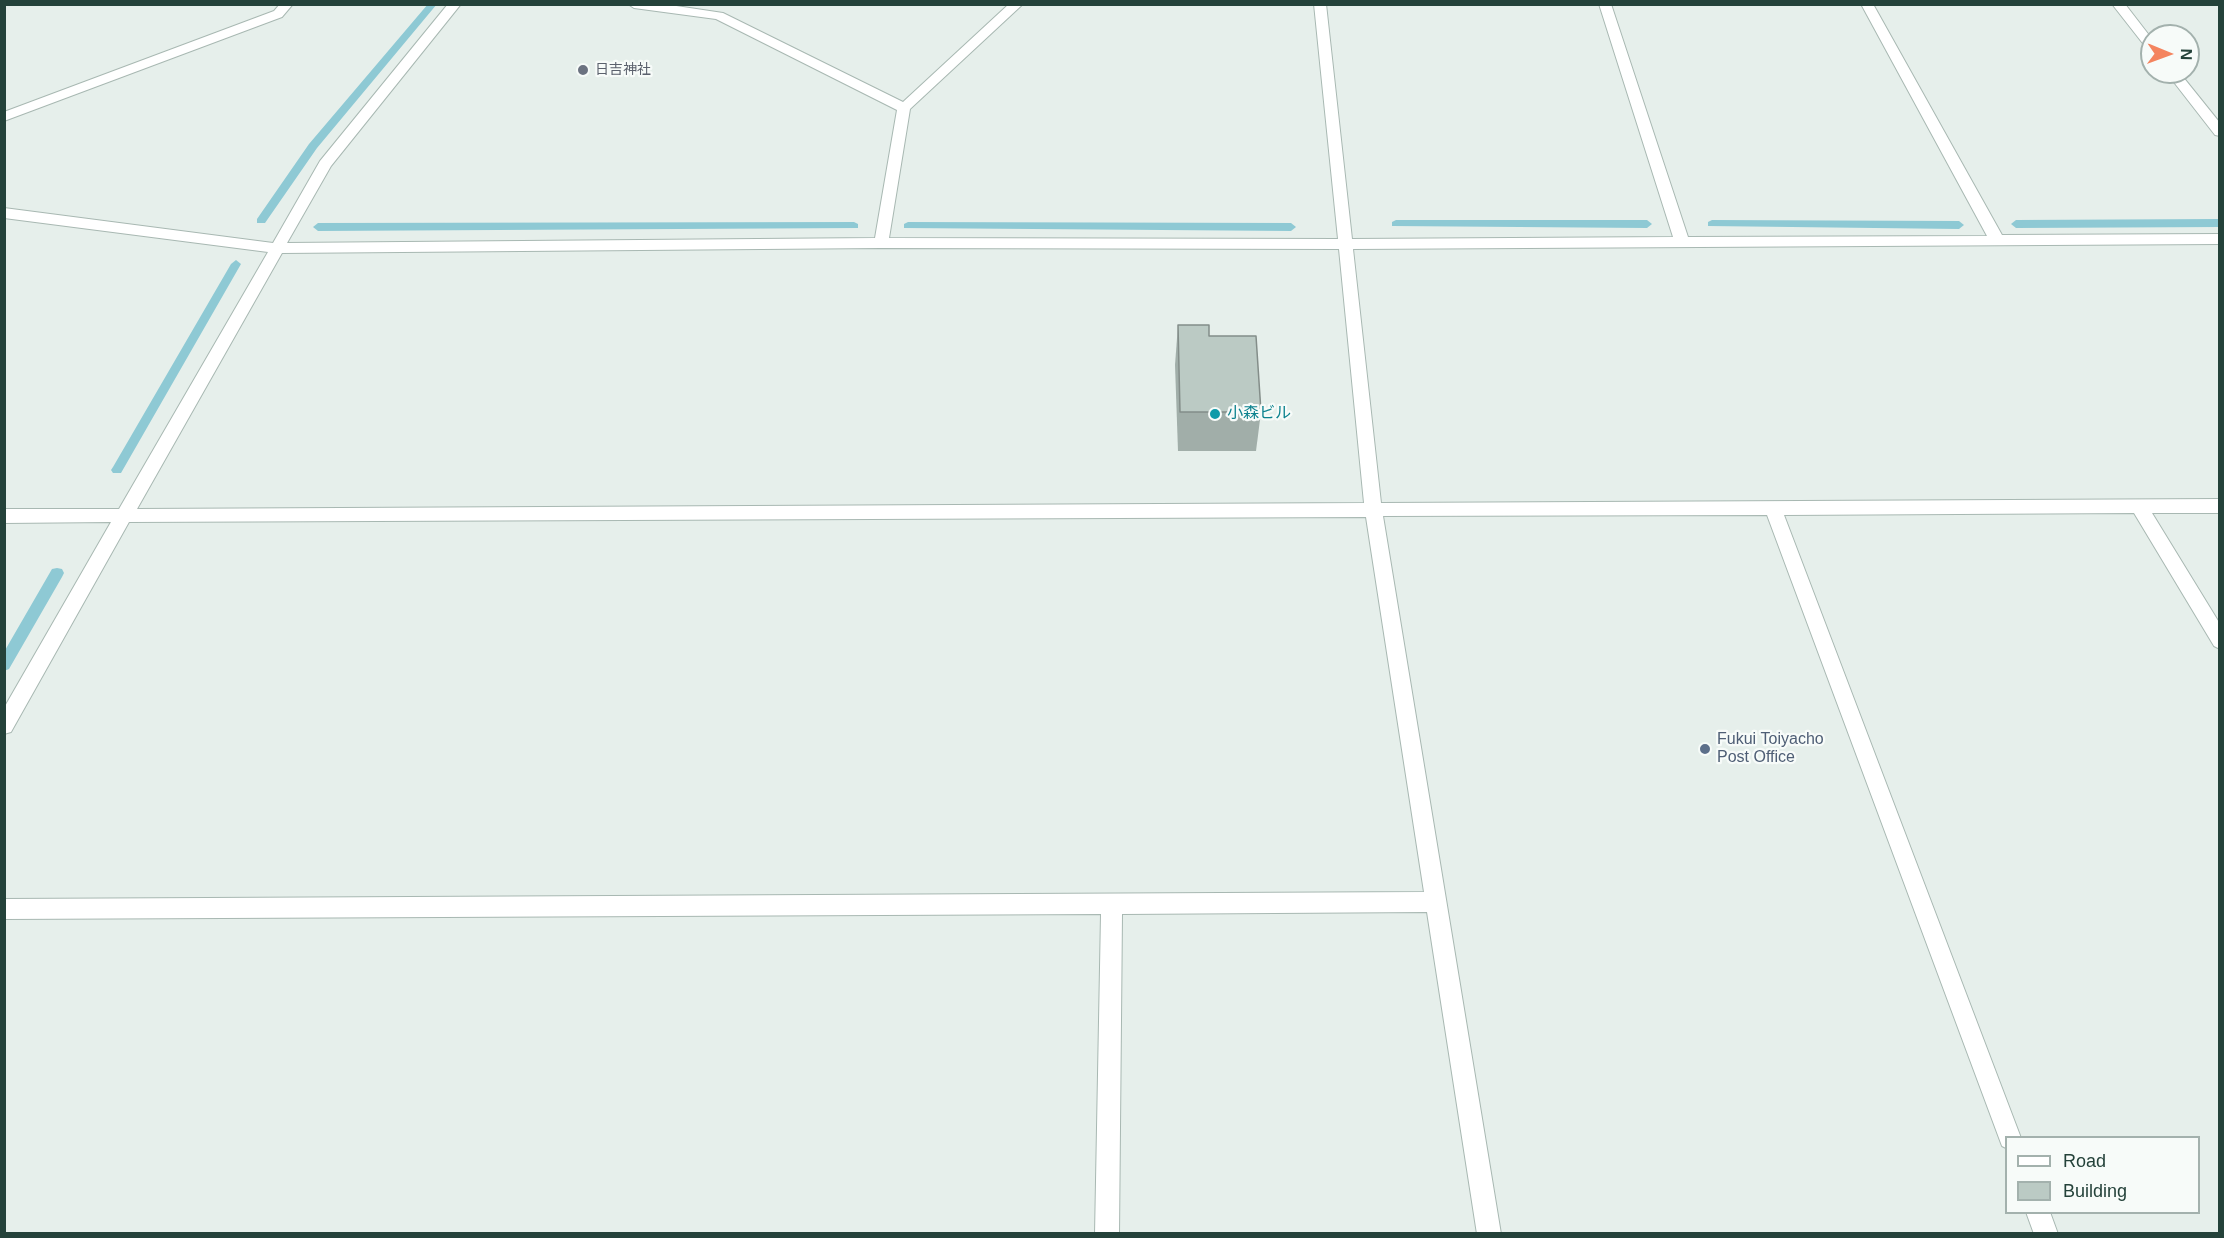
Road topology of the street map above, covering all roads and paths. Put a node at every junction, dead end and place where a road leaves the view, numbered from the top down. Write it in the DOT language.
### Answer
graph roads {
  1 [pos="287,4"];
  2 [pos="455,4"];
  3 [pos="1017,4"];
  4 [pos="1320,4"];
  5 [pos="1605,4"];
  6 [pos="1867,4"];
  7 [pos="2118,4"];
  8 [pos="636,5"];
  9 [pos="2140,32"];
  10 [pos="2182,84"];
  11 [pos="904,108"];
  12 [pos="4,117"];
  13 [pos="2220,132"];
  14 [pos="4,213"];
  15 [pos="2220,239"];
  16 [pos="1996,240"];
  17 [pos="1682,242"];
  18 [pos="881,243"];
  19 [pos="1345,244"];
  20 [pos="277,248"];
  21 [pos="2220,506"];
  22 [pos="2139,507"];
  23 [pos="1373,508"];
  24 [pos="1773,508"];
  25 [pos="4,516"];
  26 [pos="124,516"];
  27 [pos="2220,641"];
  28 [pos="4,726"];
  29 [pos="1436,902"];
  30 [pos="1112,904"];
  31 [pos="4,909"];
  32 [pos="2010,1136"];
  33 [pos="2039,1214"];
  34 [pos="1107,1233"];
  35 [pos="1489,1233"];
  36 [pos="2046,1233"];
  1 -- 12 [label="street"];
  2 -- 20 [label="street"];
  3 -- 11 [label="street"];
  4 -- 19 [label="street"];
  5 -- 17 [label="street"];
  6 -- 16 [label="street"];
  7 -- 9 [label="street"];
  8 -- 11 [label="street"];
  10 -- 13 [label="street"];
  11 -- 18 [label="street"];
  14 -- 20 [label="street"];
  15 -- 16 [label="street"];
  16 -- 17 [label="street"];
  17 -- 19 [label="street"];
  18 -- 19 [label="street"];
  18 -- 20 [label="street"];
  19 -- 23 [label="street"];
  20 -- 26 [label="street"];
  21 -- 22 [label="street"];
  22 -- 24 [label="street"];
  22 -- 27 [label="street"];
  23 -- 24 [label="street"];
  23 -- 26 [label="street"];
  23 -- 29 [label="street"];
  24 -- 32 [label="street"];
  25 -- 26 [label="street"];
  26 -- 28 [label="street"];
  29 -- 30 [label="street"];
  29 -- 35 [label="street"];
  30 -- 31 [label="street"];
  30 -- 34 [label="street"];
  33 -- 36 [label="street"];
}
